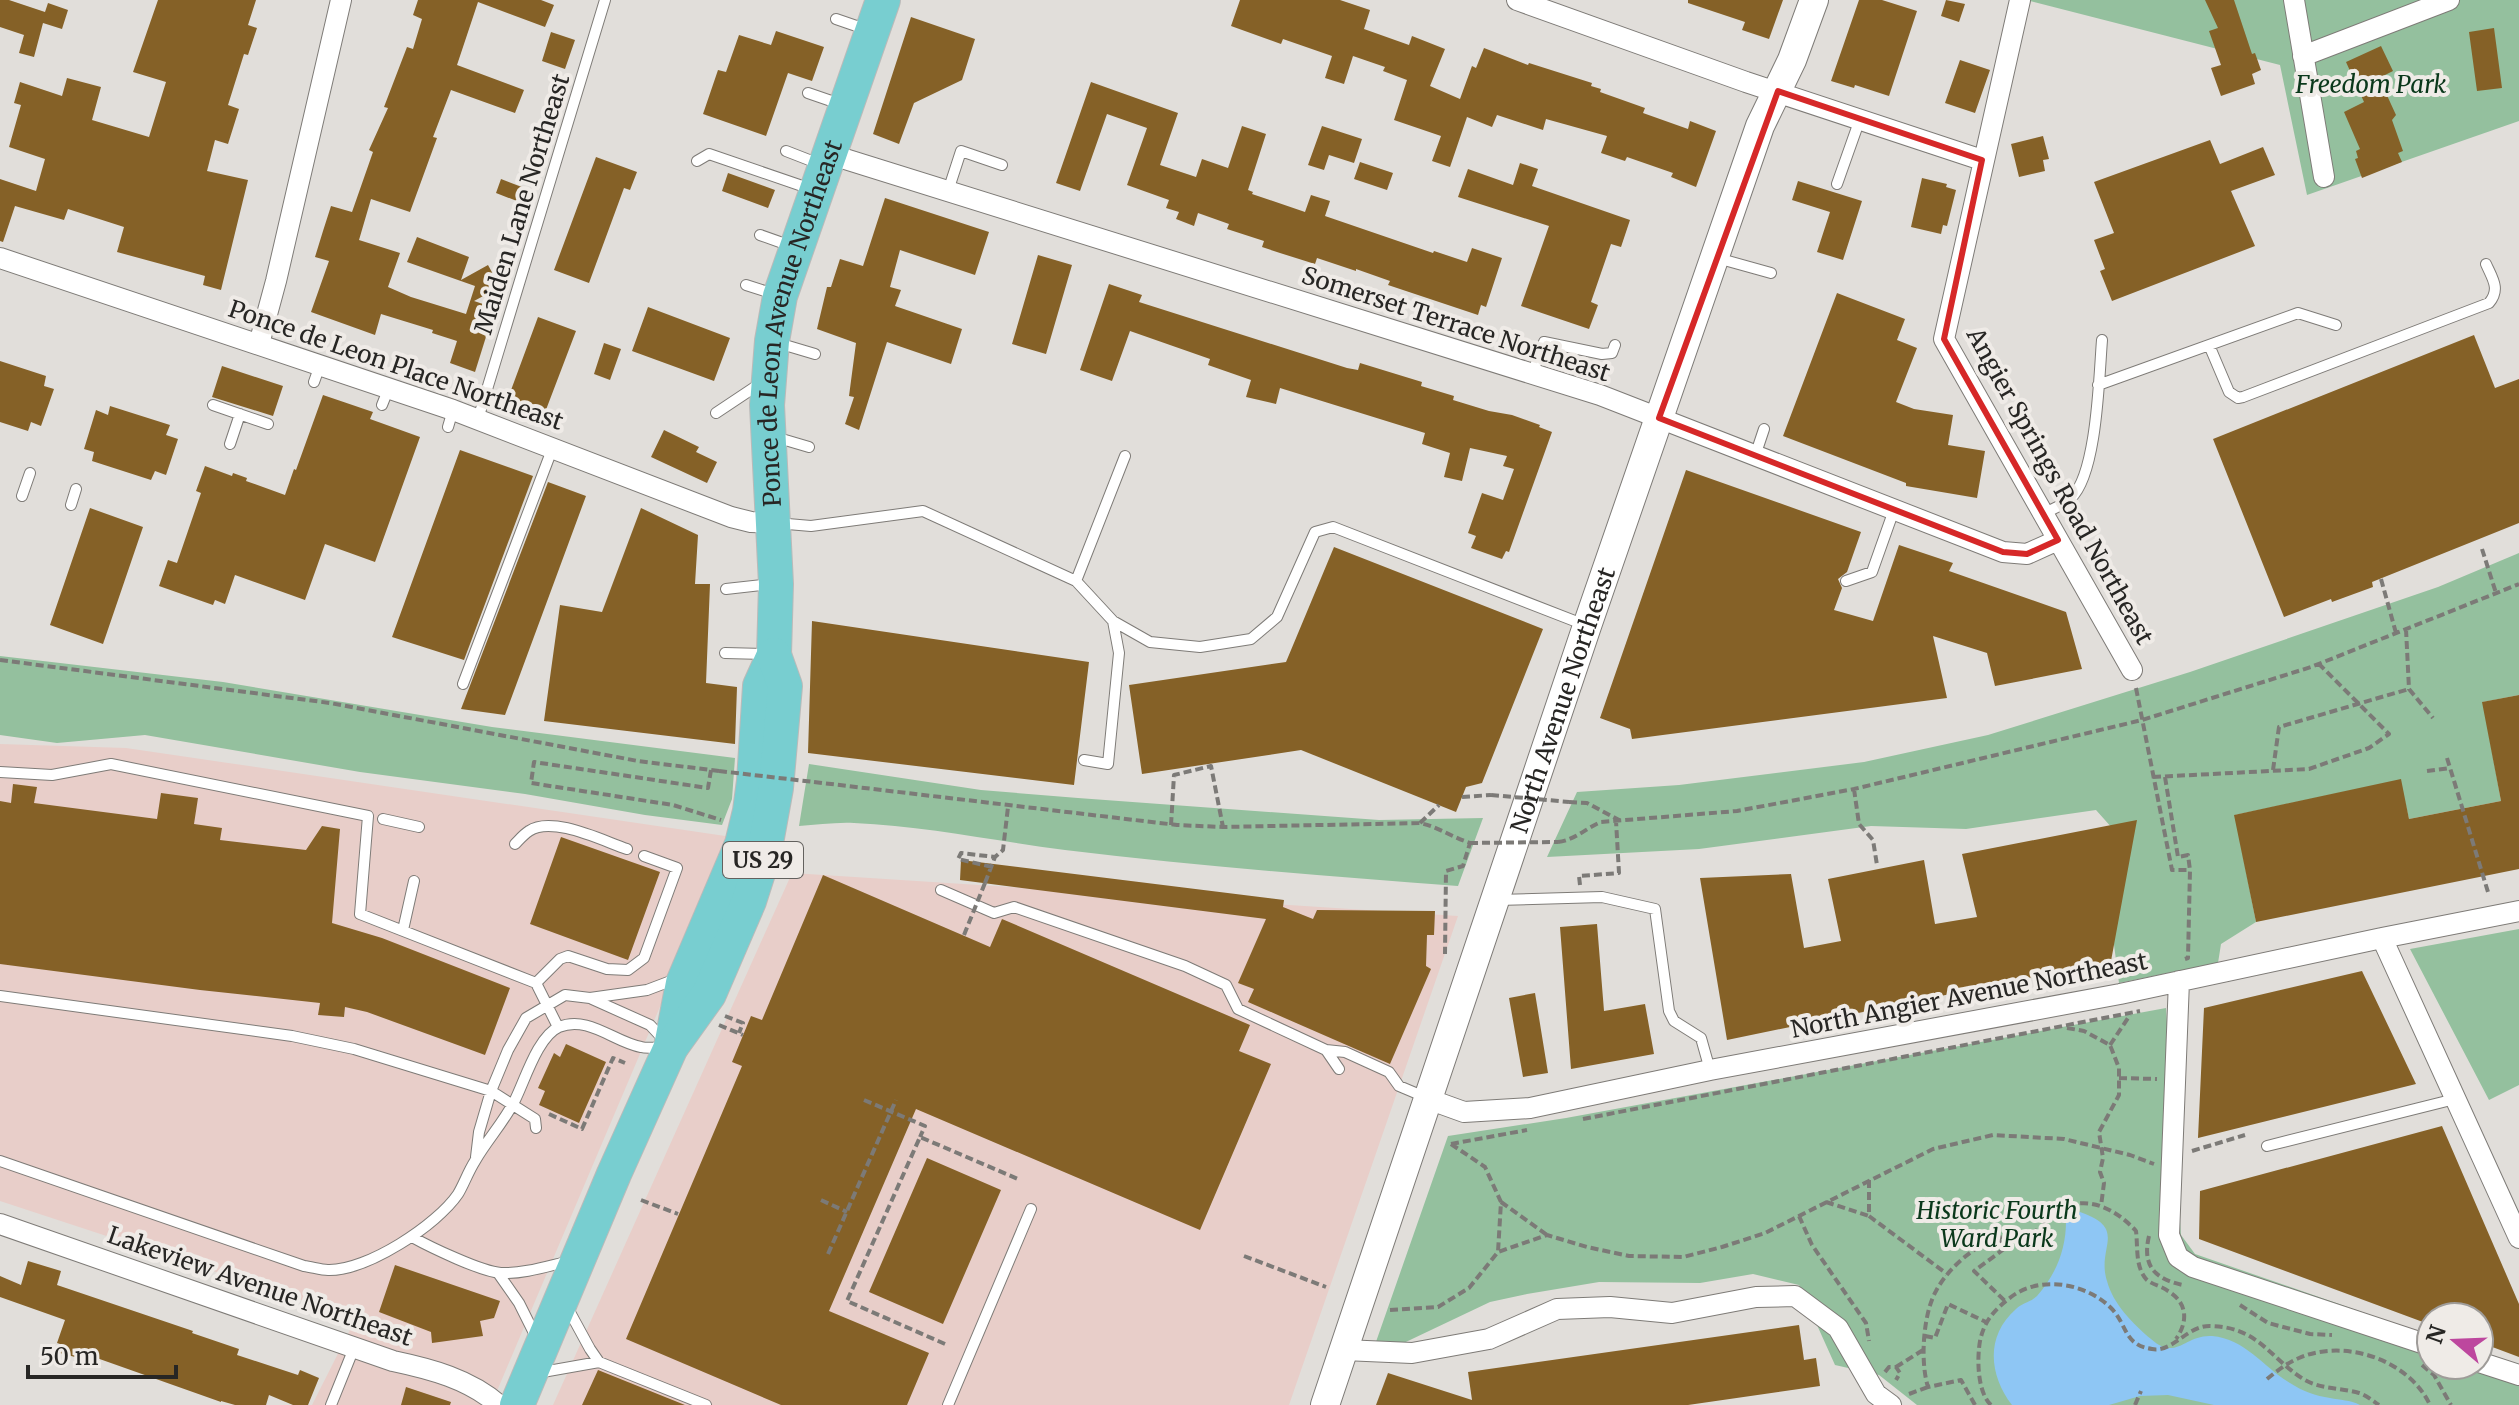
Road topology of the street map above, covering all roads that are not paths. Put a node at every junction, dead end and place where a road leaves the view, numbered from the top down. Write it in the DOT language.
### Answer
graph roads {
  1 [pos="341,0"];
  2 [pos="605,0"];
  3 [pos="1517,0"];
  4 [pos="1814,0"];
  5 [pos="2020,0"];
  6 [pos="2294,0"];
  7 [pos="2449,0"];
  8 [pos="877,16"];
  9 [pos="836,19"];
  10 [pos="2303,56"];
  11 [pos="1778,91"];
  12 [pos="808,93"];
  13 [pos="846,106"];
  14 [pos="1860,119"];
  15 [pos="786,151"];
  16 [pos="1982,160"];
  17 [pos="697,161"];
  18 [pos="1002,165"];
  19 [pos="823,170"];
  20 [pos="2324,177"];
  21 [pos="1837,184"];
  22 [pos="948,191"];
  23 [pos="760,235"];
  24 [pos="797,248"];
  25 [pos="1715,257"];
  26 [pos="0,258"];
  27 [pos="2486,264"];
  28 [pos="1771,273"];
  29 [pos="746,285"];
  30 [pos="780,296"];
  31 [pos="2336,325"];
  32 [pos="2102,340"];
  33 [pos="772,341"];
  34 [pos="259,344"];
  35 [pos="1615,345"];
  36 [pos="2209,345"];
  37 [pos="815,354"];
  38 [pos="1532,374"];
  39 [pos="769,377"];
  40 [pos="2098,385"];
  41 [pos="213,405"];
  42 [pos="716,413"];
  43 [pos="240,414"];
  44 [pos="1659,418"];
  45 [pos="478,419"];
  46 [pos="268,424"];
  47 [pos="1764,429"];
  48 [pos="769,435"];
  49 [pos="230,444"];
  50 [pos="553,446"];
  51 [pos="809,447"];
  52 [pos="1125,456"];
  53 [pos="1755,456"];
  54 [pos="30,473"];
  55 [pos="76,489"];
  56 [pos="22,496"];
  57 [pos="71,505"];
  58 [pos="1894,510"];
  59 [pos="2043,514"];
  60 [pos="774,523"];
  61 [pos="2058,540"];
  62 [pos="1076,581"];
  63 [pos="1846,581"];
  64 [pos="776,584"];
  65 [pos="726,589"];
  66 [pos="1113,621"];
  67 [pos="1587,626"];
  68 [pos="725,653"];
  69 [pos="774,655"];
  70 [pos="2132,670"];
  71 [pos="463,684"];
  72 [pos="1084,760"];
  73 [pos="0,772"];
  74 [pos="383,819"];
  75 [pos="419,827"];
  76 [pos="515,844"];
  77 [pos="627,849"];
  78 [pos="644,856"];
  79 [pos="414,881"];
  80 [pos="941,890"];
  81 [pos="1494,900"];
  82 [pos="2519,911"];
  83 [pos="403,930"];
  84 [pos="2382,938"];
  85 [pos="690,968"];
  86 [pos="2176,971"];
  87 [pos="536,983"];
  88 [pos="0,996"];
  89 [pos="590,998"];
  90 [pos="547,1004"];
  91 [pos="558,1027"];
  92 [pos="671,1047"];
  93 [pos="1326,1050"];
  94 [pos="1339,1069"];
  95 [pos="1710,1070"];
  96 [pos="491,1091"];
  97 [pos="1428,1099"];
  98 [pos="2455,1099"];
  99 [pos="514,1103"];
  100 [pos="536,1128"];
  101 [pos="2267,1146"];
  102 [pos="476,1159"];
  103 [pos="0,1161"];
  104 [pos="1031,1209"];
  105 [pos="0,1224"];
  106 [pos="412,1237"];
  107 [pos="2519,1238"];
  108 [pos="578,1259"];
  109 [pos="498,1273"];
  110 [pos="562,1297"];
  111 [pos="2415,1341"];
  112 [pos="354,1348"];
  113 [pos="1344,1350"];
  114 [pos="599,1362"];
  115 [pos="2495,1367"];
  116 [pos="2519,1375"];
  117 [pos="529,1376"];
  118 [pos="1880,1401"];
  119 [pos="331,1405"];
  120 [pos="499,1405"];
  121 [pos="706,1405"];
  122 [pos="948,1405"];
  123 [pos="1325,1405"];
  1 -- 34 [label="street"];
  2 -- 45 [label="lane, Maiden Lane Northeast"];
  3 -- 11 [label="street"];
  4 -- 11 [label="main road, North Avenue Northeast"];
  5 -- 16 [label="street, Angier Springs Road Northeast"];
  6 -- 10 [label="street"];
  7 -- 10 [label="street"];
  8 -- 9 [label="lane"];
  8 -- 13 [label="highway, Ponce de Leon Avenue Northeast / US 29"];
  10 -- 20 [label="street"];
  11 -- 14 [label="street"];
  11 -- 25 [label="main road, North Avenue Northeast"];
  12 -- 13 [label="lane"];
  13 -- 19 [label="highway, Ponce de Leon Avenue Northeast / US 29"];
  14 -- 16 [label="street"];
  14 -- 21 [label="lane"];
  15 -- 19 [label="lane"];
  16 -- 59 [label="street, Angier Springs Road Northeast"];
  17 -- 19 [label="lane"];
  18 -- 22 [label="lane"];
  19 -- 22 [label="street, Somerset Terrace Northeast"];
  19 -- 24 [label="highway, Ponce de Leon Avenue Northeast / US 29"];
  22 -- 38 [label="street, Somerset Terrace Northeast"];
  23 -- 24 [label="lane"];
  24 -- 30 [label="highway, Ponce de Leon Avenue Northeast / US 29"];
  25 -- 28 [label="lane"];
  25 -- 44 [label="main road, North Avenue Northeast"];
  26 -- 34 [label="street, Ponce de Leon Place Northeast"];
  27 -- 36 [label="lane"];
  29 -- 30 [label="lane"];
  30 -- 33 [label="highway, Ponce de Leon Avenue Northeast / US 29"];
  31 -- 36 [label="lane"];
  32 -- 40 [label="lane"];
  33 -- 37 [label="lane"];
  33 -- 39 [label="highway, Ponce de Leon Avenue Northeast / US 29"];
  34 -- 45 [label="street, Ponce de Leon Place Northeast"];
  35 -- 38 [label="lane"];
  36 -- 40 [label="lane"];
  38 -- 44 [label="street, Somerset Terrace Northeast"];
  39 -- 42 [label="lane"];
  39 -- 48 [label="highway, Ponce de Leon Avenue Northeast / US 29"];
  40 -- 59 [label="lane"];
  41 -- 43 [label="lane"];
  43 -- 46 [label="lane"];
  43 -- 49 [label="lane"];
  44 -- 53 [label="street, Somerset Terrace Northeast"];
  44 -- 67 [label="main road, North Avenue Northeast"];
  45 -- 50 [label="street, Ponce de Leon Place Northeast"];
  47 -- 53 [label="lane"];
  48 -- 51 [label="lane"];
  48 -- 60 [label="highway, Ponce de Leon Avenue Northeast / US 29"];
  50 -- 60 [label="street, Ponce de Leon Place Northeast"];
  50 -- 71 [label="lane"];
  52 -- 62 [label="lane"];
  53 -- 58 [label="street, Somerset Terrace Northeast"];
  54 -- 56 [label="lane"];
  55 -- 57 [label="lane"];
  58 -- 61 [label="street, Somerset Terrace Northeast"];
  58 -- 63 [label="lane"];
  59 -- 61 [label="street, Angier Springs Road Northeast"];
  60 -- 62 [label="lane"];
  60 -- 64 [label="highway, Ponce de Leon Avenue Northeast / US 29"];
  61 -- 70 [label="street, Angier Springs Road Northeast"];
  62 -- 66 [label="lane"];
  64 -- 65 [label="lane"];
  64 -- 69 [label="highway, Ponce de Leon Avenue Northeast / US 29"];
  66 -- 67 [label="lane"];
  66 -- 72 [label="lane"];
  67 -- 81 [label="main road, North Avenue Northeast"];
  68 -- 69 [label="lane"];
  69 -- 85 [label="highway, Ponce de Leon Avenue Northeast / US 29"];
  69 -- 92 [label="highway, Ponce de Leon Avenue Northeast / US 29"];
  73 -- 83 [label="lane"];
  74 -- 75 [label="lane"];
  76 -- 77 [label="lane"];
  78 -- 87 [label="lane"];
  79 -- 83 [label="lane"];
  80 -- 93 [label="lane"];
  81 -- 95 [label="lane"];
  81 -- 97 [label="main road, North Avenue Northeast"];
  82 -- 84 [label="street, North Angier Avenue Northeast"];
  83 -- 87 [label="lane"];
  84 -- 86 [label="street, North Angier Avenue Northeast"];
  84 -- 98 [label="street"];
  85 -- 89 [label="lane"];
  85 -- 92 [label="highway, Ponce de Leon Avenue Northeast / US 29"];
  86 -- 95 [label="street, North Angier Avenue Northeast"];
  86 -- 111 [label="street"];
  87 -- 90 [label="lane"];
  88 -- 96 [label="lane"];
  89 -- 90 [label="lane"];
  89 -- 92 [label="lane"];
  90 -- 91 [label="lane"];
  90 -- 96 [label="lane"];
  91 -- 92 [label="lane"];
  91 -- 99 [label="lane"];
  92 -- 108 [label="highway, Ponce de Leon Avenue Northeast / US 29"];
  93 -- 94 [label="lane"];
  93 -- 97 [label="lane"];
  95 -- 97 [label="street, North Angier Avenue Northeast"];
  96 -- 99 [label="lane"];
  96 -- 102 [label="lane"];
  97 -- 113 [label="main road, North Avenue Northeast"];
  98 -- 101 [label="lane"];
  98 -- 107 [label="street"];
  99 -- 100 [label="lane"];
  99 -- 102 [label="lane"];
  102 -- 106 [label="lane"];
  103 -- 106 [label="lane"];
  104 -- 122 [label="lane"];
  105 -- 112 [label="street, Lakeview Avenue Northeast"];
  106 -- 109 [label="lane"];
  108 -- 109 [label="lane"];
  108 -- 110 [label="highway, Ponce de Leon Avenue Northeast / US 29"];
  109 -- 117 [label="lane"];
  110 -- 114 [label="lane"];
  110 -- 117 [label="highway, Ponce de Leon Avenue Northeast / US 29"];
  112 -- 119 [label="lane"];
  112 -- 120 [label="street, Lakeview Avenue Northeast"];
  113 -- 118 [label="street"];
  113 -- 123 [label="main road, North Avenue Northeast"];
  114 -- 117 [label="lane"];
  114 -- 121 [label="lane"];
  115 -- 116 [label="street"];
}
